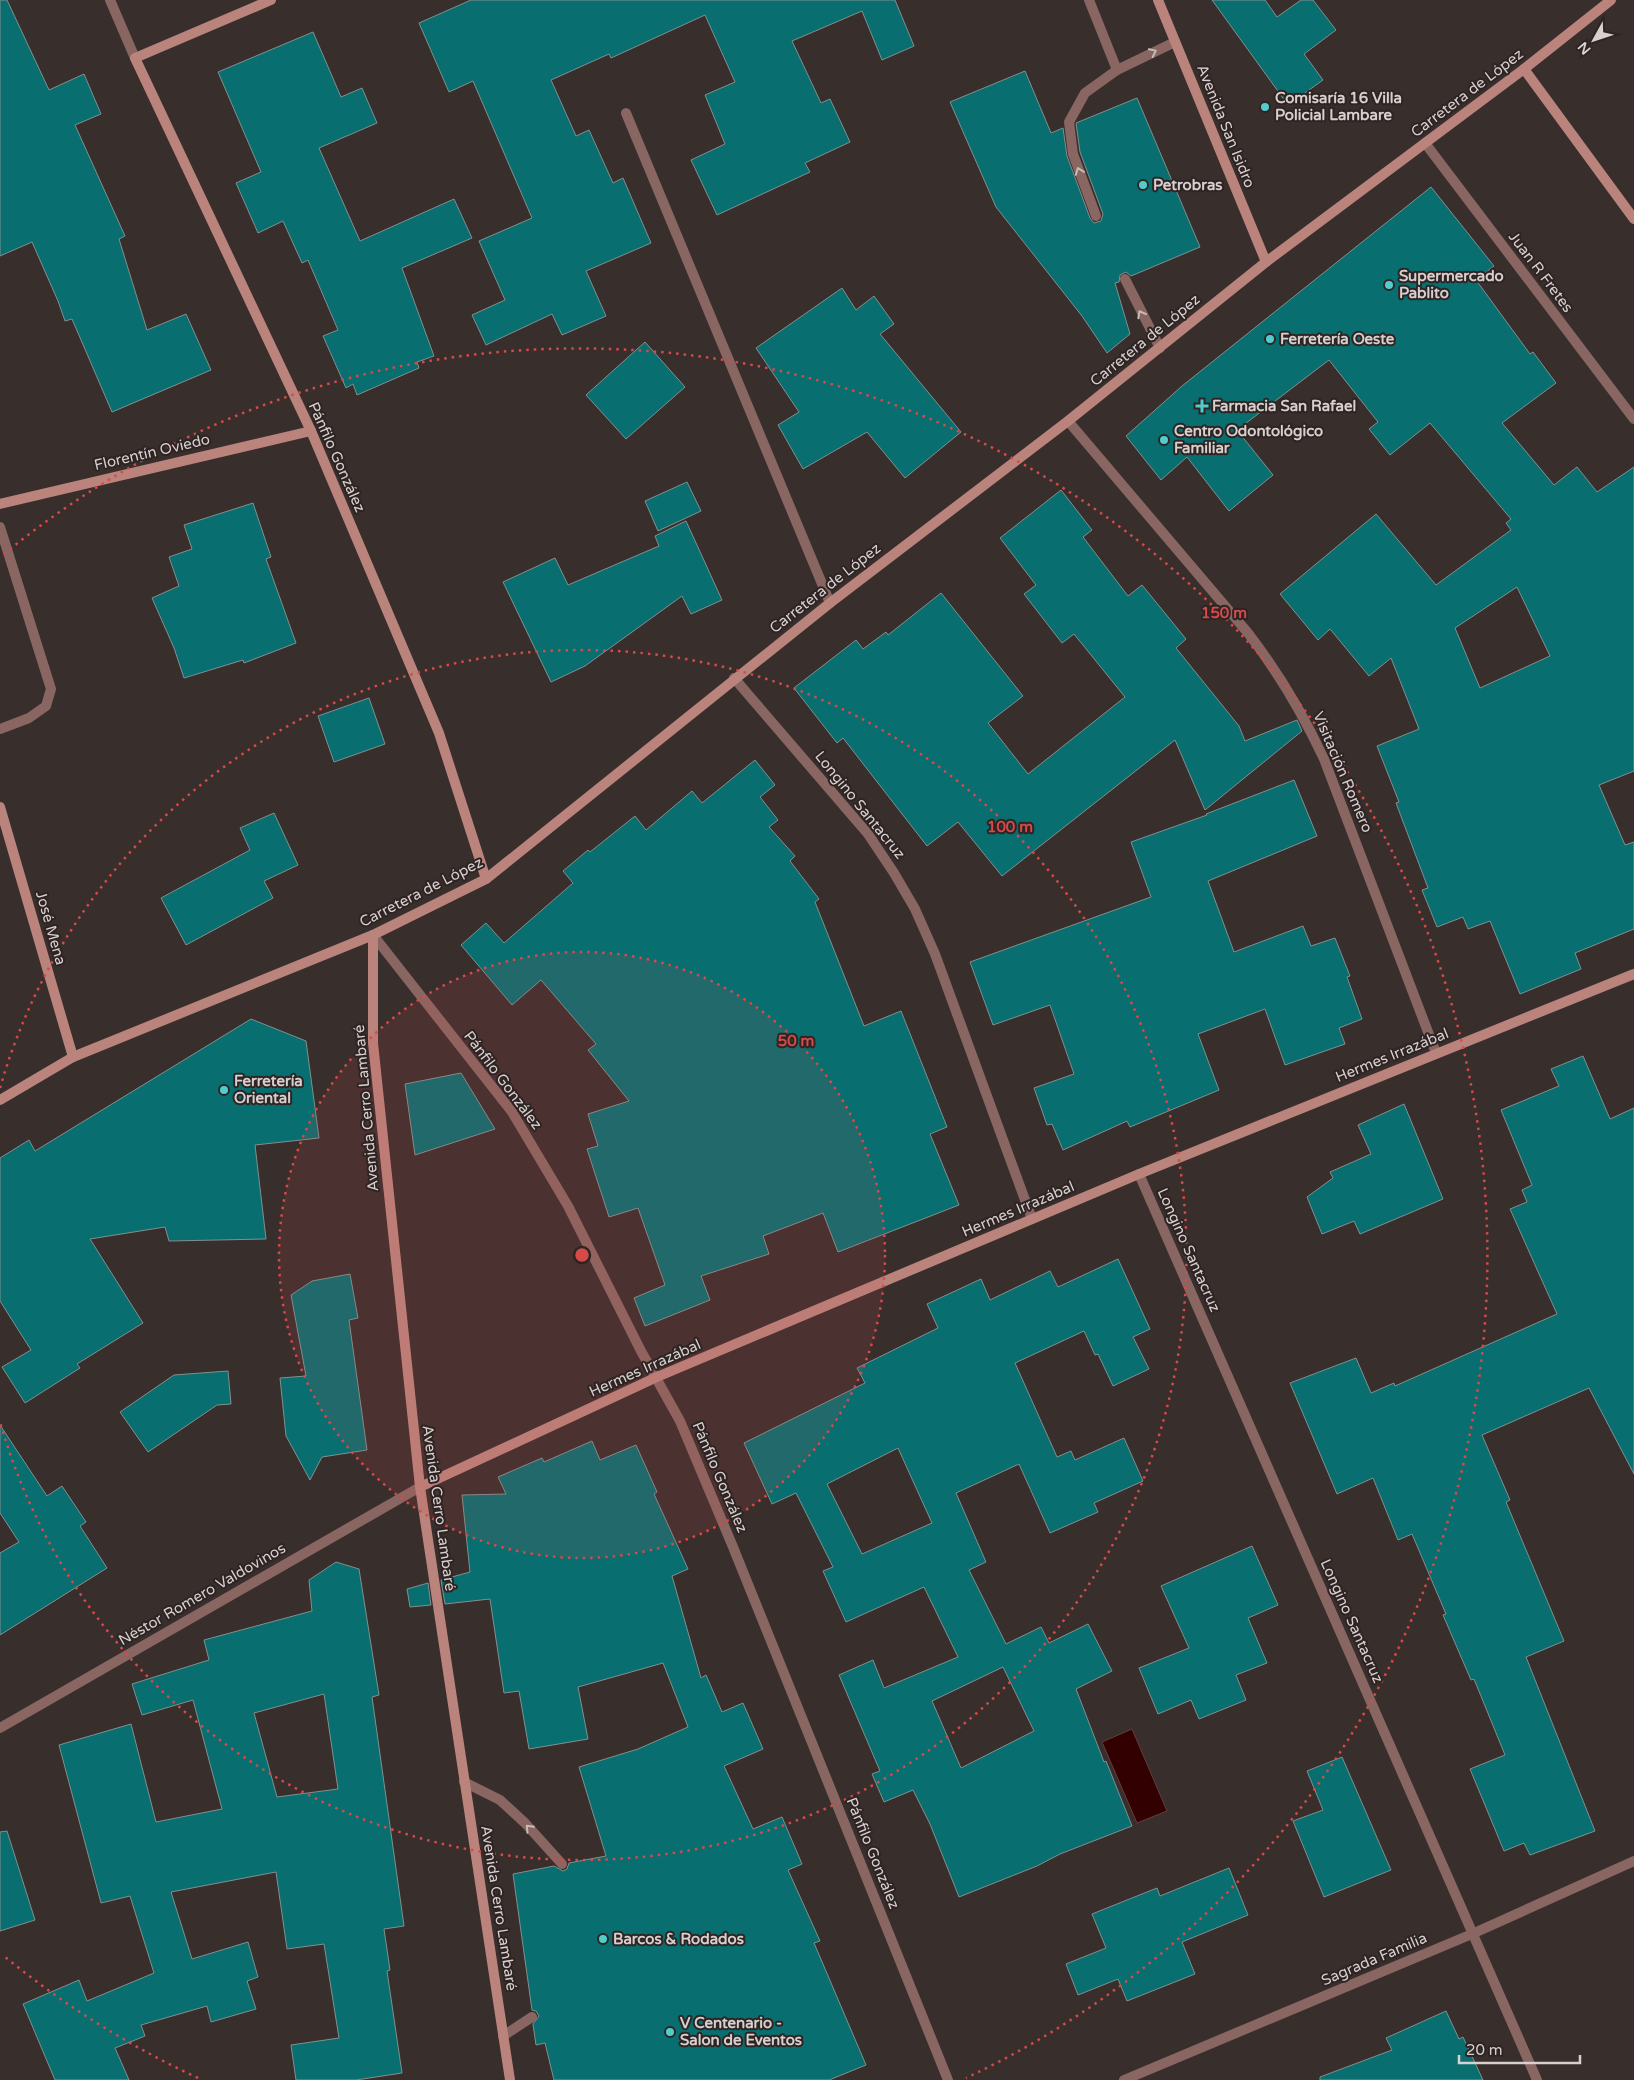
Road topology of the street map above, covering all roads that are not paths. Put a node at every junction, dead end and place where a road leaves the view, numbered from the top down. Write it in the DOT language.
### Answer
graph roads {
  1 [pos="110,0"];
  2 [pos="271,0"];
  3 [pos="1089,0"];
  4 [pos="1158,0"];
  5 [pos="1611,0"];
  6 [pos="1175,42"];
  7 [pos="134,58"];
  8 [pos="1117,70"];
  9 [pos="1524,70"];
  10 [pos="626,113"];
  11 [pos="1425,143"];
  12 [pos="1096,216"];
  13 [pos="1634,220"];
  14 [pos="1266,262"];
  15 [pos="1125,279"];
  16 [pos="1160,348"];
  17 [pos="1634,419"];
  18 [pos="1068,421"];
  19 [pos="311,431"];
  20 [pos="0,504"];
  21 [pos="0,527"];
  22 [pos="830,603"];
  23 [pos="734,678"];
  24 [pos="0,729"];
  25 [pos="0,806"];
  26 [pos="486,878"];
  27 [pos="373,936"];
  28 [pos="1634,974"];
  29 [pos="1436,1053"];
  30 [pos="73,1057"];
  31 [pos="0,1100"];
  32 [pos="1139,1174"];
  33 [pos="1032,1219"];
  34 [pos="657,1377"];
  35 [pos="420,1487"];
  36 [pos="0,1728"];
  37 [pos="464,1782"];
  38 [pos="1634,1861"];
  39 [pos="562,1864"];
  40 [pos="1472,1934"];
  41 [pos="532,2017"];
  42 [pos="503,2036"];
  43 [pos="510,2080"];
  44 [pos="948,2080"];
  45 [pos="1124,2080"];
  46 [pos="1537,2080"];
  1 -- 7 [label="street, Pánfilo González"];
  2 -- 7 [label="street"];
  3 -- 8 [label="street"];
  4 -- 6 [label="street, Avenida San Isidro"];
  5 -- 9 [label="street, Carretera de López"];
  8 -- 6 [label="street, one-way"];
  6 -- 14 [label="street, Avenida San Isidro"];
  7 -- 19 [label="street, Pánfilo González"];
  12 -- 8 [label="street, one-way"];
  9 -- 11 [label="street, Carretera de López"];
  9 -- 13 [label="street"];
  10 -- 22 [label="street"];
  11 -- 14 [label="street, Carretera de López"];
  11 -- 17 [label="street, Juan R Fretes"];
  14 -- 16 [label="street, Carretera de López"];
  16 -- 15 [label="street, one-way"];
  16 -- 18 [label="street, Carretera de López"];
  18 -- 22 [label="street, Carretera de López"];
  18 -- 29 [label="street, Visitación Romero"];
  19 -- 20 [label="street, Florentín Oviedo"];
  19 -- 26 [label="street, Pánfilo González"];
  21 -- 24 [label="street"];
  22 -- 23 [label="street, Carretera de López"];
  23 -- 26 [label="street, Carretera de López"];
  23 -- 33 [label="street, Longino Santacruz"];
  25 -- 30 [label="street, José Mena"];
  26 -- 27 [label="street, Carretera de López"];
  27 -- 30 [label="street, Carretera de López"];
  27 -- 34 [label="street, Pánfilo González"];
  27 -- 35 [label="street, Avenida Cerro Lambaré"];
  28 -- 29 [label="street, Hermes Irrazábal"];
  29 -- 32 [label="street, Hermes Irrazábal"];
  30 -- 31 [label="street, Carretera de López"];
  32 -- 33 [label="street, Hermes Irrazábal"];
  32 -- 40 [label="street, Longino Santacruz"];
  33 -- 34 [label="street, Hermes Irrazábal"];
  34 -- 35 [label="street, Hermes Irrazábal"];
  34 -- 44 [label="street, Pánfilo González"];
  35 -- 36 [label="street, Néstor Romero Valdovinos"];
  35 -- 37 [label="street, Avenida Cerro Lambaré"];
  39 -- 37 [label="street, one-way"];
  37 -- 42 [label="street, Avenida Cerro Lambaré"];
  38 -- 40 [label="street, Sagrada Familia"];
  40 -- 45 [label="street, Sagrada Familia"];
  40 -- 46 [label="street, Longino Santacruz"];
  41 -- 42 [label="street"];
  42 -- 43 [label="street, Avenida Cerro Lambaré"];
}
